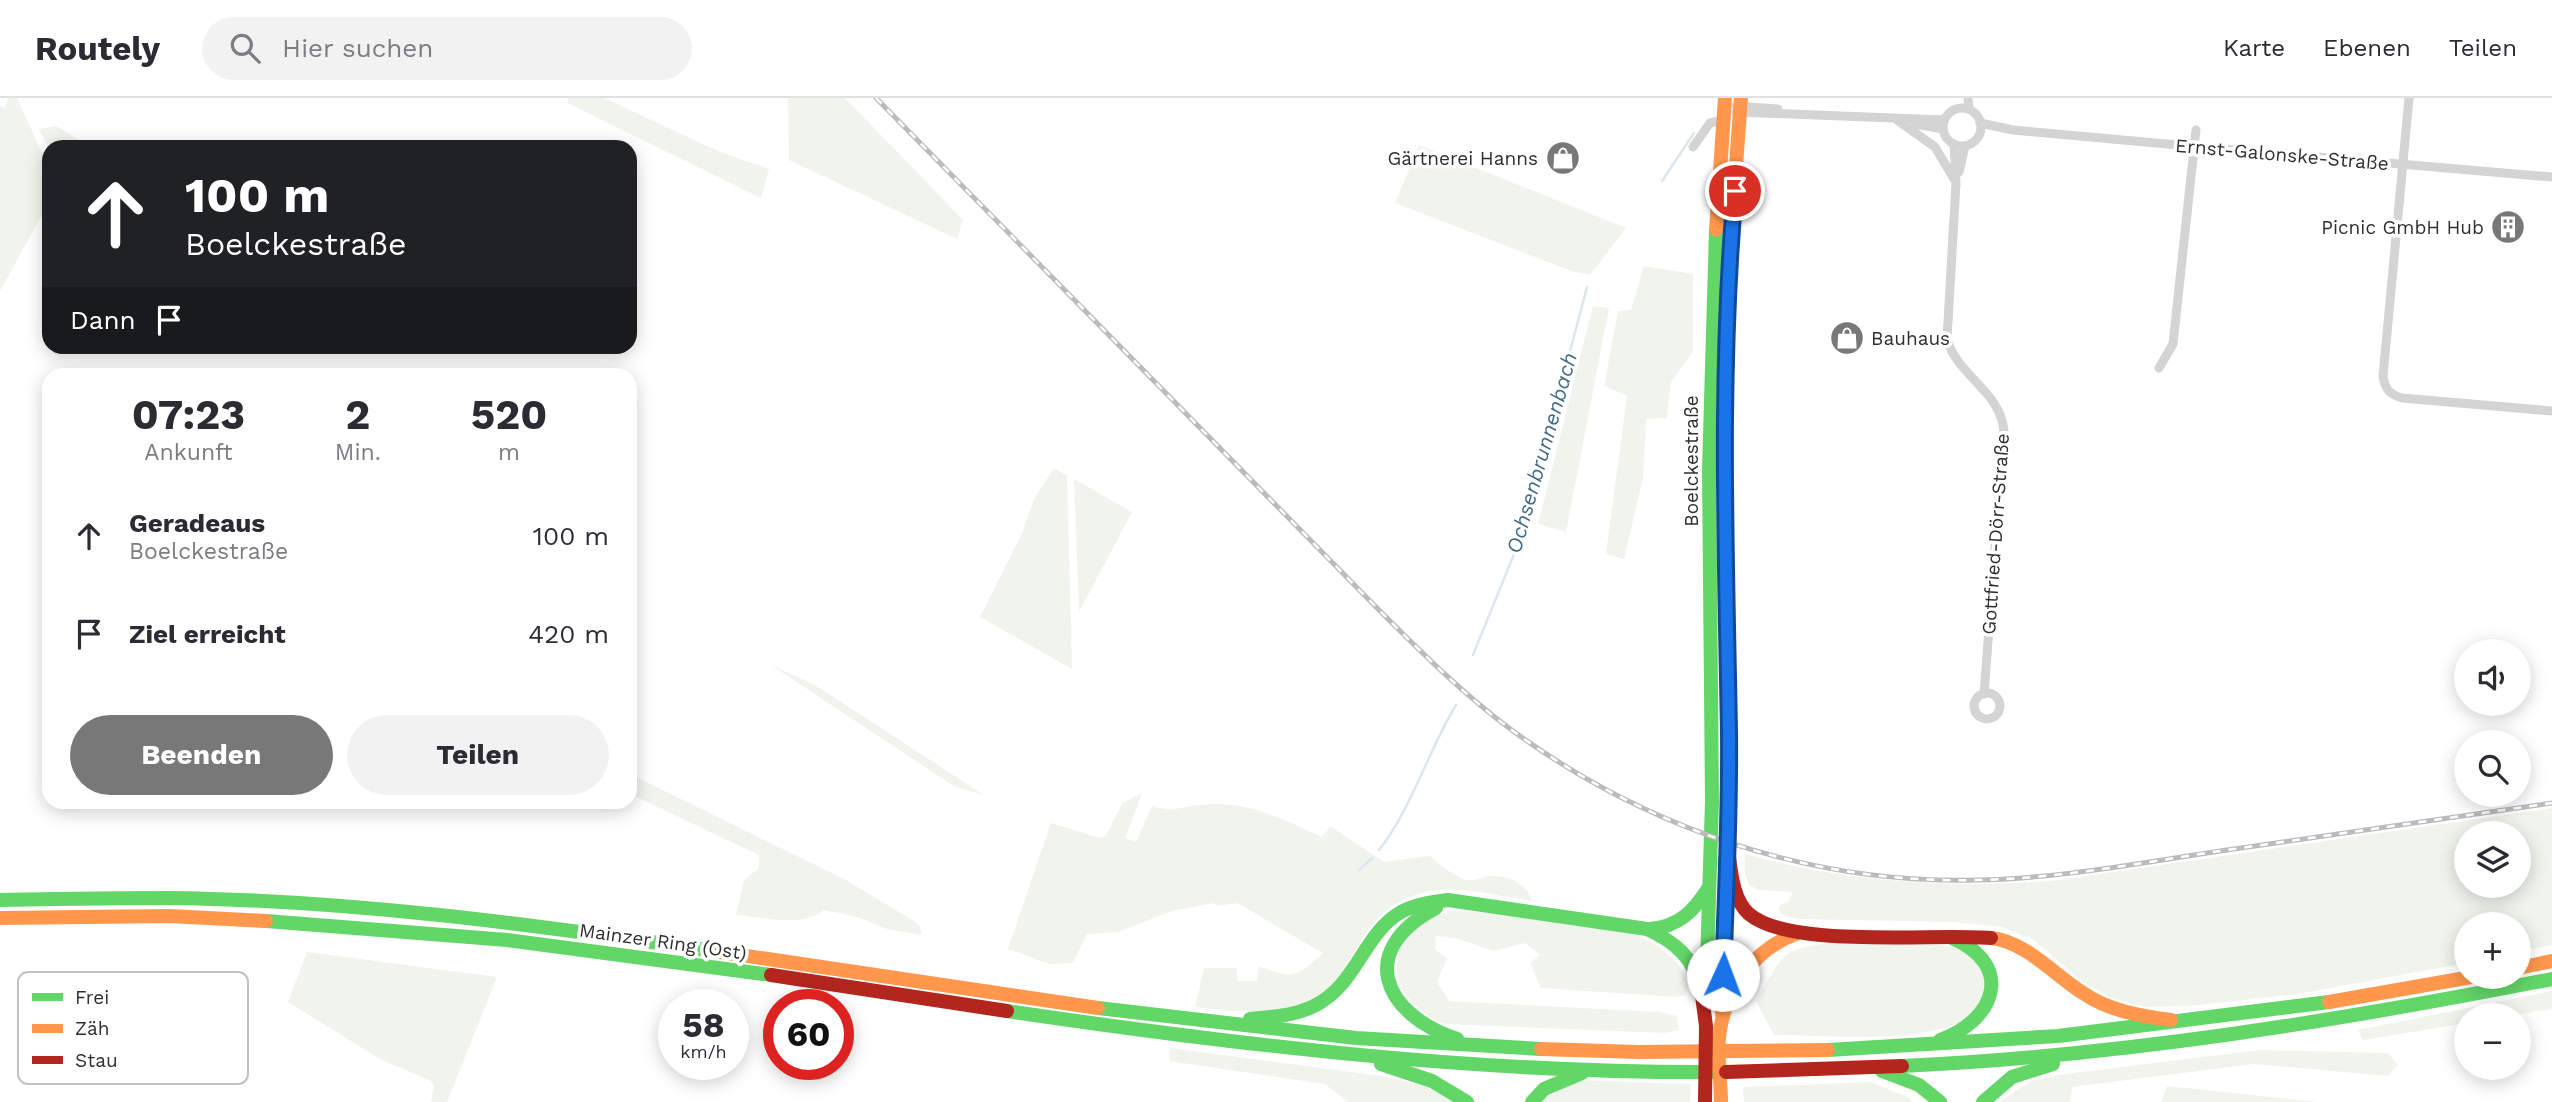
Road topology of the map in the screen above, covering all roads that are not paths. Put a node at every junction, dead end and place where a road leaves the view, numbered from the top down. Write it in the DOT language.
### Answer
graph roads {
  1 [pos="1961,98"];
  2 [pos="1968,98"];
  3 [pos="2409,98"];
  4 [pos="1741,106"];
  5 [pos="1958,108"];
  6 [pos="1724,109"];
  7 [pos="1969,109"];
  8 [pos="1897,120"];
  9 [pos="1980,123"];
  10 [pos="1944,125"];
  11 [pos="2013,130"];
  12 [pos="2196,130"];
  13 [pos="1979,134"];
  14 [pos="1954,144"];
  15 [pos="1965,146"];
  16 [pos="1693,147"];
  17 [pos="2193,147"];
  18 [pos="2402,164"];
  19 [pos="2552,177"];
  20 [pos="1956,183"];
  21 [pos="2159,368"];
  22 [pos="2552,411"];
  23 [pos="1984,694"];
  24 [pos="1728,849"];
  25 [pos="1709,887"];
  26 [pos="0,900"];
  27 [pos="1472,903"];
  28 [pos="0,918"];
  29 [pos="1647,929"];
  30 [pos="1801,933"];
  31 [pos="1943,935"];
  32 [pos="2552,961"];
  33 [pos="2531,965"];
  34 [pos="2552,979"];
  35 [pos="2454,980"];
  36 [pos="1706,1000"];
  37 [pos="1198,1021"];
  38 [pos="2209,1022"];
  39 [pos="1721,1026"];
  40 [pos="1507,1049"];
  41 [pos="1886,1050"];
  42 [pos="2116,1050"];
  43 [pos="1352,1056"];
  44 [pos="1873,1068"];
  45 [pos="1591,1070"];
  46 [pos="1467,1102"];
  47 [pos="1532,1102"];
  48 [pos="1704,1102"];
  49 [pos="1721,1102"];
  50 [pos="1940,1102"];
  51 [pos="1983,1102"];
  1 -- 5 [label="street"];
  2 -- 7 [label="street"];
  3 -- 18 [label="street"];
  4 -- 6 [label="street"];
  4 -- 8 [label="street"];
  4 -- 24 [label="main road, Boelckestraße"];
  5 -- 7 [label="street"];
  5 -- 10 [label="street"];
  6 -- 16 [label="street"];
  6 -- 25 [label="main road, Boelckestraße"];
  7 -- 9 [label="street"];
  8 -- 10 [label="street"];
  8 -- 20 [label="street"];
  9 -- 11 [label="street, Ernst-Galonske-Straße"];
  9 -- 13 [label="street"];
  10 -- 14 [label="street"];
  11 -- 13 [label="street, Ernst-Galonske-Straße"];
  11 -- 17 [label="street, Ernst-Galonske-Straße"];
  12 -- 17 [label="street"];
  13 -- 15 [label="street"];
  14 -- 15 [label="street"];
  14 -- 20 [label="street, Gottfried-Dörr-Straße"];
  15 -- 20 [label="street, Gottfried-Dörr-Straße"];
  17 -- 18 [label="street, Ernst-Galonske-Straße"];
  17 -- 21 [label="street"];
  18 -- 19 [label="street, Ernst-Galonske-Straße"];
  18 -- 22 [label="street"];
  20 -- 23 [label="street, Gottfried-Dörr-Straße"];
  24 -- 30 [label="main road"];
  24 -- 39 [label="main road"];
  25 -- 29 [label="main road"];
  25 -- 36 [label="main road, Boelckestraße"];
  26 -- 37 [label="main road, Mainzer Ring (Ost)"];
  27 -- 29 [label="main road"];
  27 -- 37 [label="main road"];
  27 -- 40 [label="main road"];
  28 -- 43 [label="main road, Mainzer Ring (Ost)"];
  29 -- 36 [label="main road"];
  30 -- 31 [label="main road"];
  30 -- 39 [label="main road"];
  31 -- 38 [label="main road"];
  31 -- 41 [label="main road"];
  32 -- 33 [label="main road"];
  34 -- 42 [label="main road"];
  35 -- 38 [label="main road"];
  36 -- 48 [label="main road, Boelckestraße"];
  37 -- 40 [label="main road"];
  38 -- 41 [label="main road"];
  39 -- 49 [label="main road"];
  40 -- 41 [label="main road"];
  42 -- 44 [label="main road"];
  42 -- 51 [label="main road"];
  43 -- 45 [label="main road"];
  43 -- 46 [label="main road"];
  44 -- 45 [label="main road"];
  44 -- 50 [label="main road"];
  45 -- 47 [label="main road"];
}
